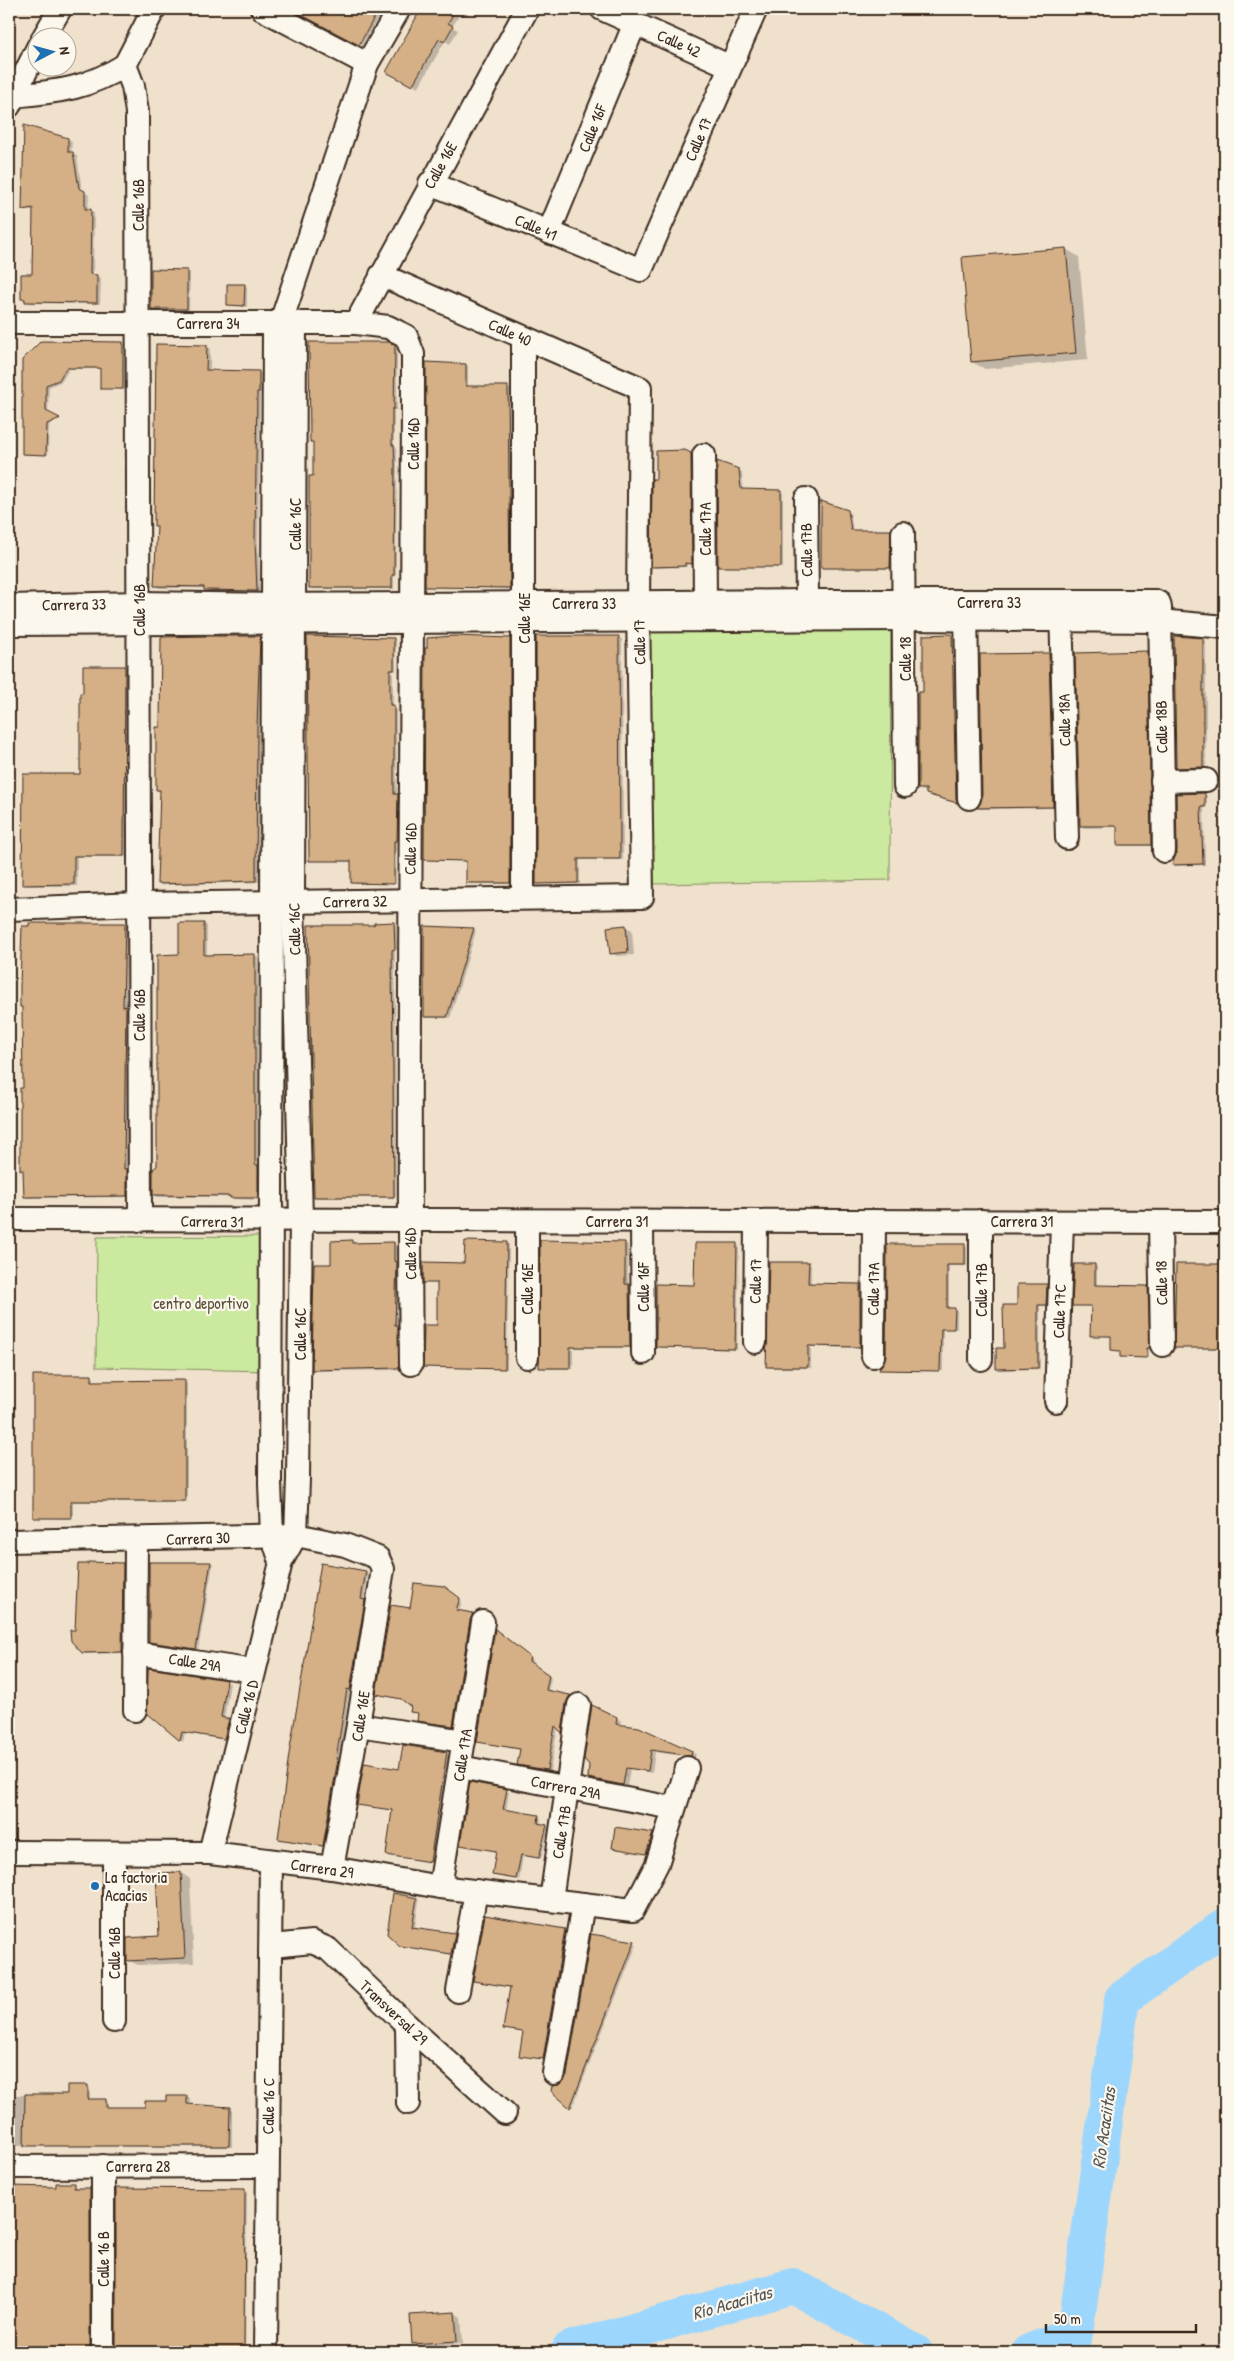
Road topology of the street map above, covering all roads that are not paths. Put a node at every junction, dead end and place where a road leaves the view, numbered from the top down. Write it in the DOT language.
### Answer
graph roads {
  1 [pos="60,9"];
  2 [pos="154,9"];
  3 [pos="399,9"];
  4 [pos="527,9"];
  5 [pos="602,9"];
  6 [pos="756,9"];
  7 [pos="270,10"];
  8 [pos="635,23"];
  9 [pos="49,28"];
  10 [pos="125,64"];
  11 [pos="367,64"];
  12 [pos="729,66"];
  13 [pos="28,67"];
  14 [pos="11,101"];
  15 [pos="430,183"];
  16 [pos="548,232"];
  17 [pos="641,270"];
  18 [pos="381,276"];
  19 [pos="9,323"];
  20 [pos="138,323"];
  21 [pos="284,323"];
  22 [pos="356,323"];
  23 [pos="406,336"];
  24 [pos="524,338"];
  25 [pos="640,388"];
  26 [pos="704,455"];
  27 [pos="806,499"];
  28 [pos="903,533"];
  29 [pos="807,601"];
  30 [pos="705,603"];
  31 [pos="9,606"];
  32 [pos="904,611"];
  33 [pos="966,611"];
  34 [pos="524,612"];
  35 [pos="639,612"];
  36 [pos="1061,612"];
  37 [pos="1159,612"];
  38 [pos="139,613"];
  39 [pos="413,613"];
  40 [pos="284,614"];
  41 [pos="9,624"];
  42 [pos="1225,627"];
  43 [pos="1206,780"];
  44 [pos="1162,781"];
  45 [pos="905,786"];
  46 [pos="969,798"];
  47 [pos="1067,838"];
  48 [pos="1164,851"];
  49 [pos="642,897"];
  50 [pos="523,898"];
  51 [pos="409,900"];
  52 [pos="283,903"];
  53 [pos="139,904"];
  54 [pos="9,909"];
  55 [pos="9,1219"];
  56 [pos="301,1219"];
  57 [pos="140,1220"];
  58 [pos="409,1220"];
  59 [pos="271,1221"];
  60 [pos="527,1221"];
  61 [pos="642,1221"];
  62 [pos="756,1221"];
  63 [pos="874,1221"];
  64 [pos="981,1221"];
  65 [pos="1062,1222"];
  66 [pos="1160,1222"];
  67 [pos="1225,1222"];
  68 [pos="755,1342"];
  69 [pos="1162,1345"];
  70 [pos="643,1353"];
  71 [pos="873,1356"];
  72 [pos="527,1357"];
  73 [pos="982,1359"];
  74 [pos="411,1364"];
  75 [pos="1056,1401"];
  76 [pos="272,1535"];
  77 [pos="296,1535"];
  78 [pos="136,1540"];
  79 [pos="9,1541"];
  80 [pos="281,1562"];
  81 [pos="382,1563"];
  82 [pos="483,1622"];
  83 [pos="135,1653"];
  84 [pos="254,1671"];
  85 [pos="580,1706"];
  86 [pos="134,1710"];
  87 [pos="358,1725"];
  88 [pos="464,1741"];
  89 [pos="460,1767"];
  90 [pos="686,1768"];
  91 [pos="568,1786"];
  92 [pos="673,1808"];
  93 [pos="9,1852"];
  94 [pos="210,1853"];
  95 [pos="114,1854"];
  96 [pos="271,1861"];
  97 [pos="332,1868"];
  98 [pos="440,1887"];
  99 [pos="476,1891"];
  100 [pos="551,1900"];
  101 [pos="582,1904"];
  102 [pos="272,1946"];
  103 [pos="458,1991"];
  104 [pos="114,2022"];
  105 [pos="407,2025"];
  106 [pos="554,2074"];
  107 [pos="408,2103"];
  108 [pos="505,2112"];
  109 [pos="104,2166"];
  110 [pos="267,2166"];
  111 [pos="9,2167"];
  112 [pos="103,2352"];
  113 [pos="266,2352"];
  1 -- 9 [label="street"];
  2 -- 10 [label="street"];
  3 -- 11 [label="street"];
  4 -- 15 [label="street, Calle 16E"];
  5 -- 8 [label="street, Calle 42"];
  6 -- 12 [label="street, Calle 17"];
  7 -- 11 [label="street"];
  8 -- 12 [label="street, Calle 42"];
  8 -- 16 [label="street, Calle 16F"];
  10 -- 14 [label="street"];
  10 -- 20 [label="street, Calle 16B"];
  11 -- 21 [label="street, Calle 16C"];
  12 -- 17 [label="street, Calle 17"];
  13 -- 14 [label="street"];
  15 -- 16 [label="street, Calle 41"];
  15 -- 18 [label="street, Calle 16E"];
  16 -- 17 [label="street, Calle 41"];
  18 -- 22 [label="street, Calle 16E"];
  18 -- 24 [label="street, Calle 40"];
  19 -- 20 [label="street, Carrera 34"];
  20 -- 21 [label="street, Carrera 34"];
  20 -- 38 [label="street, Calle 16B"];
  21 -- 22 [label="street, Carrera 34"];
  21 -- 40 [label="street, Calle 16C"];
  22 -- 23 [label="street, Carrera 34"];
  23 -- 39 [label="street, Calle 16D"];
  24 -- 25 [label="street, Calle 40"];
  24 -- 34 [label="street, Calle 16E"];
  25 -- 35 [label="street, Calle 17"];
  26 -- 30 [label="street, Calle 17A"];
  27 -- 29 [label="street, Calle 17B"];
  28 -- 32 [label="street, Calle 18"];
  29 -- 30 [label="street, Carrera 33"];
  29 -- 32 [label="street, Carrera 33"];
  30 -- 35 [label="street, Carrera 33"];
  31 -- 38 [label="street, Carrera 33"];
  32 -- 33 [label="street, Carrera 33"];
  32 -- 35 [label="street, Carrera 33"];
  32 -- 45 [label="street, Calle 18"];
  33 -- 36 [label="street, Carrera 33"];
  33 -- 46 [label="street"];
  34 -- 35 [label="street, Carrera 33"];
  34 -- 39 [label="street, Carrera 33"];
  34 -- 50 [label="street, Calle 16E"];
  35 -- 49 [label="street, Calle 17"];
  36 -- 37 [label="street, Carrera 33"];
  36 -- 47 [label="street, Calle 18A"];
  37 -- 42 [label="street, Carrera 33"];
  37 -- 44 [label="street, Calle 18B"];
  38 -- 40 [label="street, Carrera 33"];
  38 -- 41 [label="street, Carrera 33"];
  38 -- 53 [label="street, Calle 16B"];
  39 -- 40 [label="street, Carrera 33"];
  39 -- 51 [label="street, Calle 16D"];
  40 -- 52 [label="street, Calle 16C"];
  43 -- 44 [label="street"];
  44 -- 48 [label="street, Calle 18B"];
  49 -- 50 [label="street, Carrera 32"];
  50 -- 51 [label="street, Carrera 32"];
  51 -- 52 [label="street, Carrera 32"];
  51 -- 58 [label="street, Calle 16D"];
  52 -- 53 [label="street, Carrera 32"];
  52 -- 56 [label="street, Calle 16C"];
  52 -- 59 [label="street, Calle 16C"];
  53 -- 54 [label="street, Carrera 32"];
  53 -- 57 [label="street, Calle 16B"];
  55 -- 57 [label="street, Carrera 31"];
  56 -- 58 [label="street, Carrera 31"];
  56 -- 59 [label="street, Carrera 31"];
  56 -- 77 [label="street, Calle 16C"];
  57 -- 59 [label="street, Carrera 31"];
  58 -- 60 [label="street, Carrera 31"];
  58 -- 74 [label="street, Calle 16D"];
  59 -- 76 [label="street, Calle 16C"];
  60 -- 61 [label="street, Carrera 31"];
  60 -- 72 [label="street, Calle 16E"];
  61 -- 62 [label="street, Carrera 31"];
  61 -- 70 [label="street, Calle 16F"];
  62 -- 63 [label="street, Carrera 31"];
  62 -- 68 [label="street, Calle 17"];
  63 -- 64 [label="street, Carrera 31"];
  63 -- 71 [label="street, Calle 17A"];
  64 -- 65 [label="street, Carrera 31"];
  64 -- 73 [label="street, Calle 17B"];
  65 -- 66 [label="street, Carrera 31"];
  65 -- 75 [label="street, Calle 17C"];
  66 -- 67 [label="street, Carrera 31"];
  66 -- 69 [label="street, Calle 18"];
  76 -- 77 [label="street, Carrera 30"];
  76 -- 78 [label="street, Carrera 30"];
  76 -- 80 [label="street"];
  77 -- 80 [label="street, Calle 16 D"];
  77 -- 81 [label="street, Carrera 30"];
  78 -- 79 [label="street, Carrera 30"];
  78 -- 83 [label="street"];
  80 -- 84 [label="street, Calle 16 D"];
  81 -- 87 [label="street, Calle 16E"];
  82 -- 88 [label="street, Calle 17A"];
  83 -- 84 [label="street, Calle 29A"];
  83 -- 86 [label="street"];
  84 -- 94 [label="street, Calle 16 D"];
  85 -- 91 [label="street, Calle 17B"];
  87 -- 88 [label="street"];
  87 -- 97 [label="street, Calle 16E"];
  88 -- 89 [label="street, Calle 17A"];
  89 -- 91 [label="street, Carrera 29A"];
  89 -- 98 [label="street, Calle 17A"];
  90 -- 92 [label="street"];
  91 -- 92 [label="street, Carrera 29A"];
  91 -- 100 [label="street, Calle 17B"];
  92 -- 101 [label="street, Carrera 29"];
  93 -- 95 [label="street, Carrera 29"];
  94 -- 95 [label="street, Carrera 29"];
  94 -- 96 [label="street, Carrera 29"];
  95 -- 104 [label="street, Calle 16B"];
  96 -- 97 [label="street, Carrera 29"];
  96 -- 102 [label="street, Calle 16 C"];
  97 -- 98 [label="street, Carrera 29"];
  98 -- 99 [label="street, Carrera 29"];
  99 -- 100 [label="street, Carrera 29"];
  99 -- 103 [label="street"];
  100 -- 101 [label="street, Carrera 29"];
  101 -- 106 [label="street"];
  102 -- 105 [label="street, Transversal 29"];
  102 -- 110 [label="street, Calle 16 C"];
  105 -- 107 [label="street"];
  105 -- 108 [label="street, Transversal 29"];
  109 -- 110 [label="street, Carrera 28"];
  109 -- 111 [label="street, Carrera 28"];
  109 -- 112 [label="street, Calle 16 B"];
  110 -- 113 [label="street, Calle 16 C"];
}
